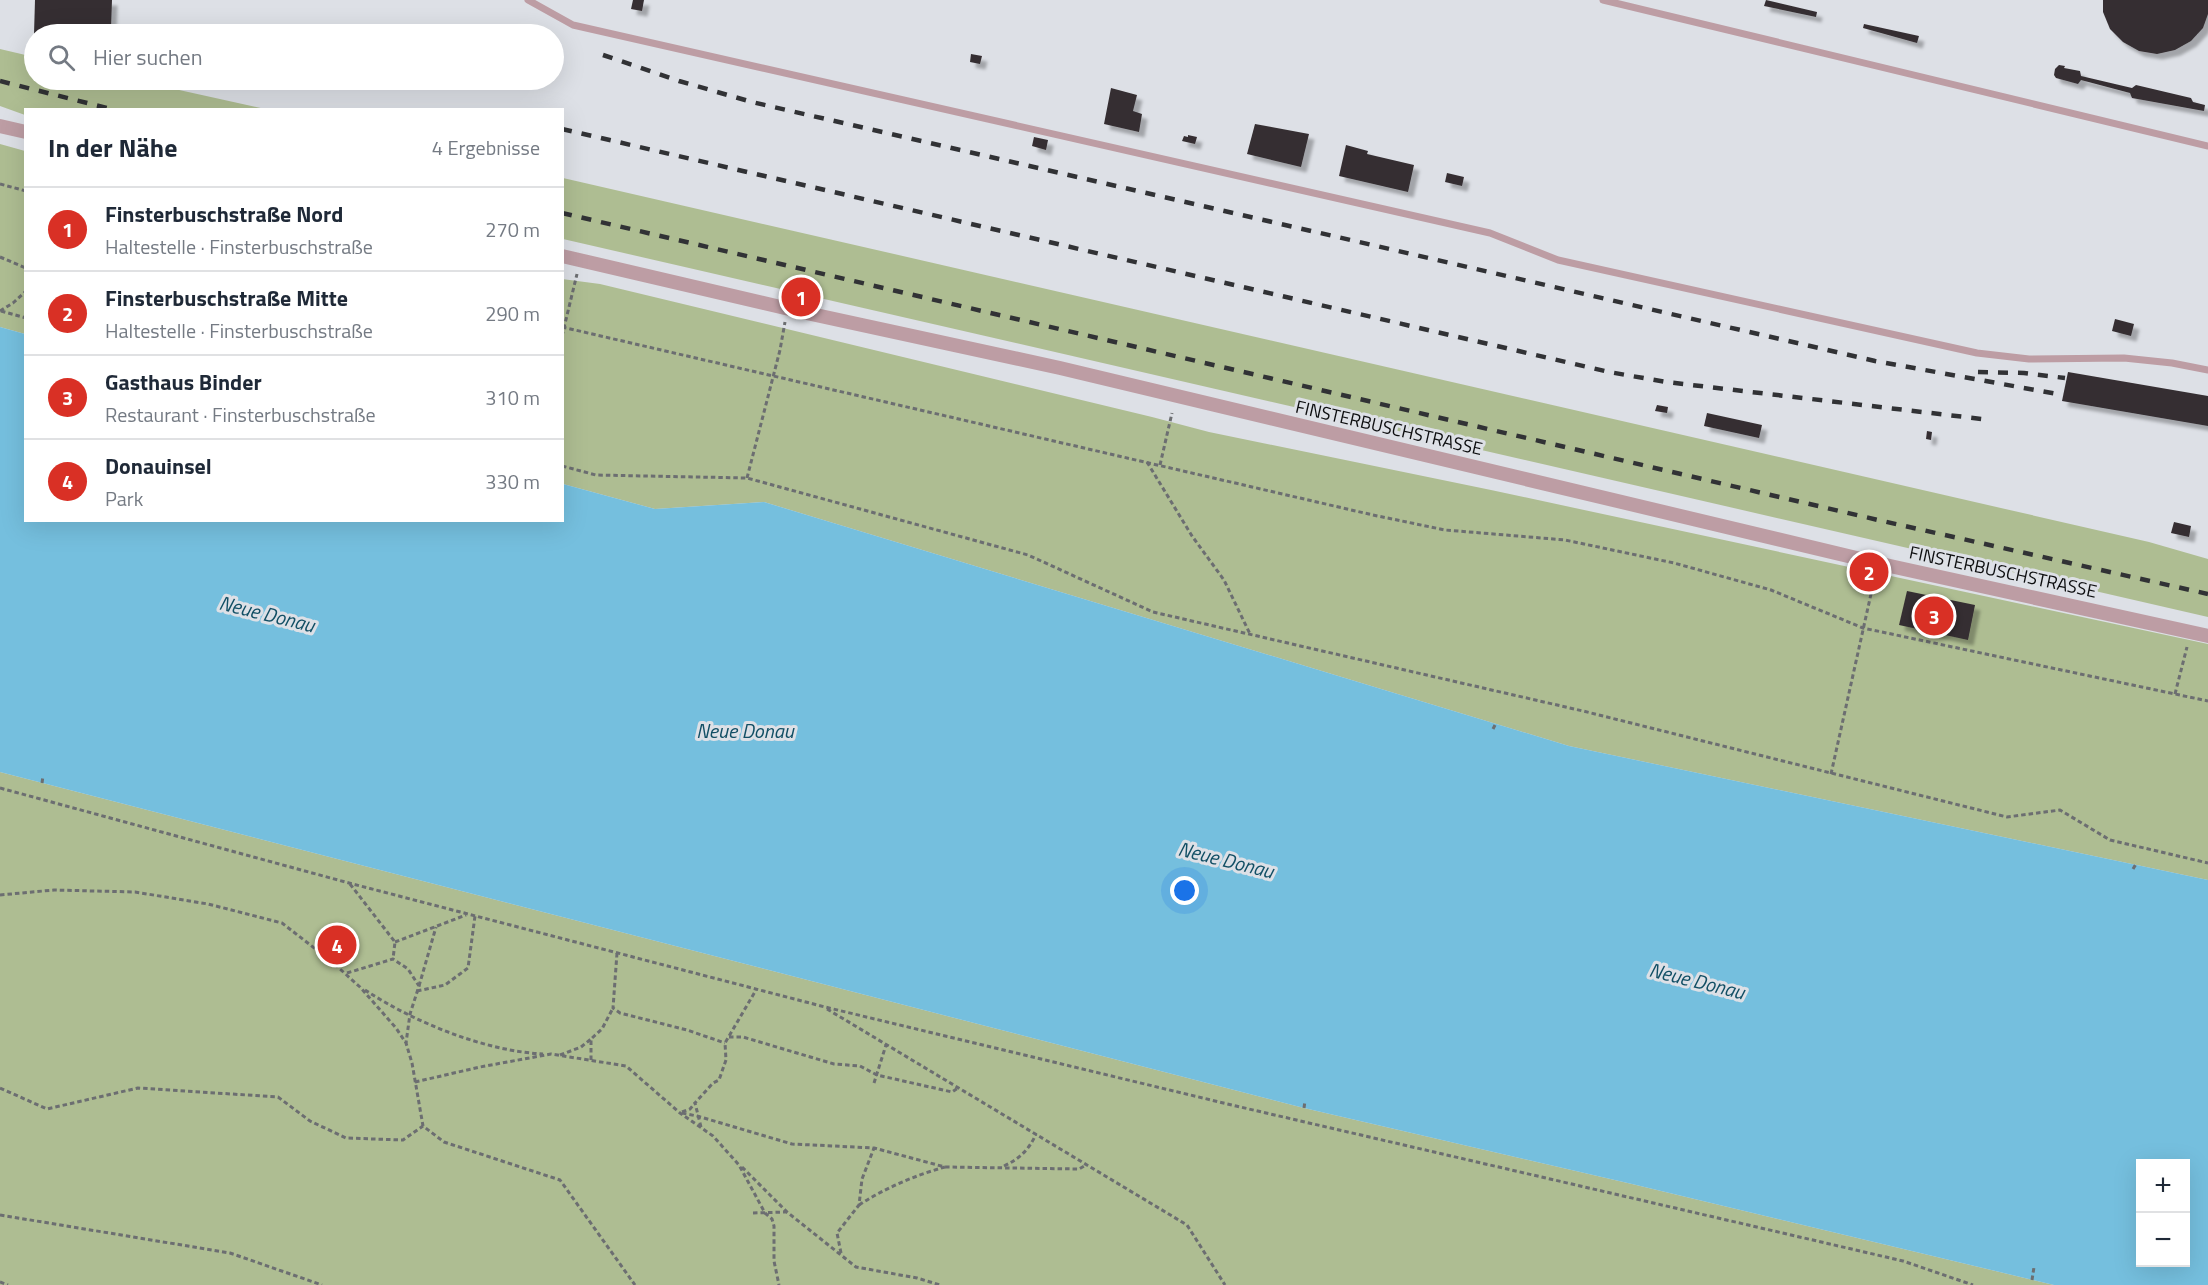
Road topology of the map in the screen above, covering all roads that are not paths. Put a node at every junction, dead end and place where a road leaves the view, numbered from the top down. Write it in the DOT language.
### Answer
graph roads {
  1 [pos="528,0"];
  2 [pos="1604,0"];
  3 [pos="0,126"];
  4 [pos="24,132"];
  5 [pos="2208,146"];
  6 [pos="564,256"];
  7 [pos="2208,370"];
  8 [pos="2208,636"];
  1 -- 7 [label="lane"];
  2 -- 5 [label="lane"];
  3 -- 4 [label="street"];
  6 -- 8 [label="street, FINSTERBUSCHSTRASSE"];
}
